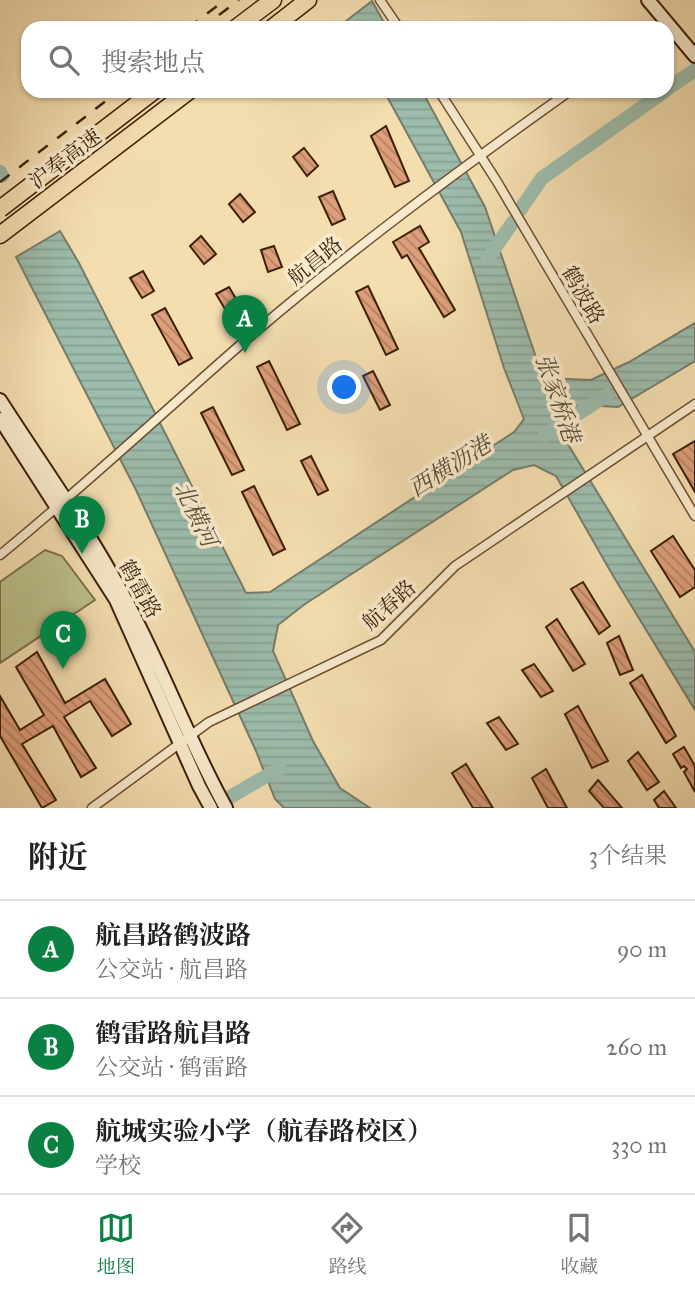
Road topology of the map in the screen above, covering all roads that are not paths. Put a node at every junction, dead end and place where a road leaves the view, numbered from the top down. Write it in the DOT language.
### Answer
graph roads {
  1 [pos="267,0"];
  2 [pos="273,0"];
  3 [pos="308,0"];
  4 [pos="317,0"];
  5 [pos="380,0"];
  6 [pos="648,0"];
  7 [pos="242,21"];
  8 [pos="244,21"];
  9 [pos="281,21"];
  10 [pos="289,21"];
  11 [pos="394,21"];
  12 [pos="660,21"];
  13 [pos="674,36"];
  14 [pos="692,52"];
  15 [pos="145,98"];
  16 [pos="180,98"];
  17 [pos="189,98"];
  18 [pos="444,98"];
  19 [pos="559,98"];
  20 [pos="480,154"];
  21 [pos="0,211"];
  22 [pos="0,235"];
  23 [pos="0,243"];
  24 [pos="0,400"];
  25 [pos="695,404"];
  26 [pos="0,419"];
  27 [pos="646,435"];
  28 [pos="62,505"];
  29 [pos="695,516"];
  30 [pos="0,555"];
  31 [pos="184,739"];
  32 [pos="204,783"];
  33 [pos="92,808"];
  34 [pos="211,808"];
  35 [pos="226,808"];
  1 -- 7 [label="street"];
  2 -- 8 [label="highway"];
  3 -- 9 [label="highway"];
  4 -- 10 [label="street"];
  5 -- 11 [label="street"];
  6 -- 12 [label="street"];
  13 -- 14 [label="street"];
  15 -- 21 [label="highway, 沪奉高速, bridge"];
  16 -- 22 [label="highway, 沪奉高速"];
  17 -- 23 [label="street"];
  18 -- 20 [label="street, 鹤波路"];
  19 -- 20 [label="street, 航昌路"];
  20 -- 27 [label="street, 鹤波路"];
  20 -- 28 [label="street, 航昌路"];
  24 -- 28 [label="street, 鹤雷路"];
  25 -- 27 [label="street, 航春路"];
  26 -- 28 [label="street, 鹤雷路"];
  27 -- 29 [label="street, 鹤波路"];
  27 -- 31 [label="street, 航春路"];
  28 -- 30 [label="street, 航昌路"];
  28 -- 31 [label="street, 鹤雷路"];
  31 -- 32 [label="street, 鹤雷路"];
  31 -- 33 [label="street, 航春路"];
  32 -- 34 [label="street, 鹤雷路"];
  32 -- 35 [label="street, 鹤雷路"];
}
